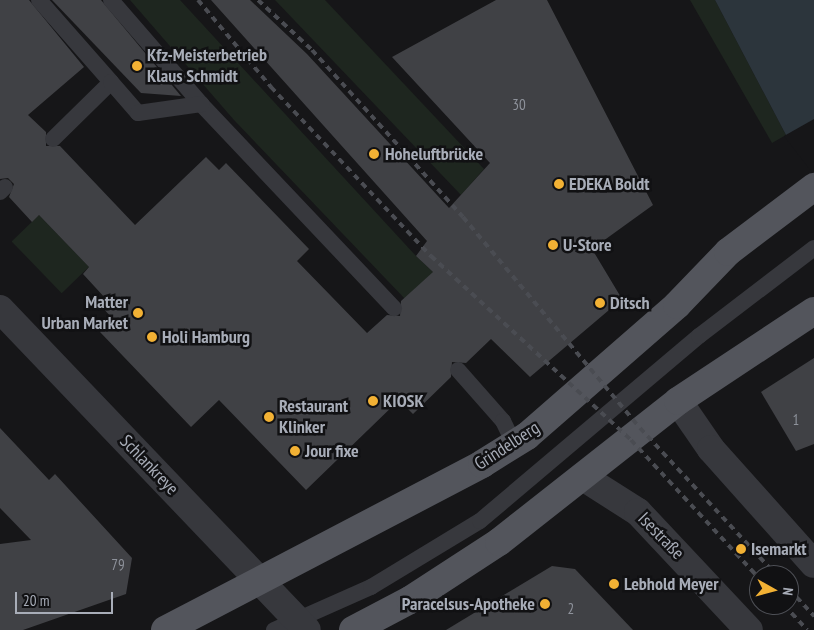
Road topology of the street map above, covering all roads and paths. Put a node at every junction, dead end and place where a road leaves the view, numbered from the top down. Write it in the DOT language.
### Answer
graph roads {
  1 [pos="38,0"];
  2 [pos="111,0"];
  3 [pos="110,82"];
  4 [pos="201,104"];
  5 [pos="54,140"];
  6 [pos="808,191"];
  7 [pos="814,248"];
  8 [pos="394,308"];
  9 [pos="0,310"];
  10 [pos="814,311"];
  11 [pos="458,370"];
  12 [pos="678,401"];
  13 [pos="514,444"];
  14 [pos="583,477"];
  15 [pos="814,564"];
  16 [pos="261,580"];
  17 [pos="293,627"];
  18 [pos="165,630"];
  19 [pos="353,630"];
  20 [pos="749,630"];
  1 -- 3 [label="lane"];
  2 -- 4 [label="lane"];
  3 -- 4 [label="lane"];
  3 -- 5 [label="lane"];
  4 -- 8 [label="lane"];
  6 -- 13 [label="main road, Grindelberg"];
  7 -- 17 [label="lane"];
  9 -- 16 [label="street, Schlankreye"];
  10 -- 12 [label="main road"];
  11 -- 13 [label="lane"];
  12 -- 14 [label="main road"];
  12 -- 15 [label="street"];
  13 -- 16 [label="main road, Grindelberg"];
  14 -- 19 [label="main road"];
  14 -- 20 [label="street, Isestraße"];
  16 -- 17 [label="street, Schlankreye"];
  16 -- 18 [label="main road, Grindelberg"];
}
